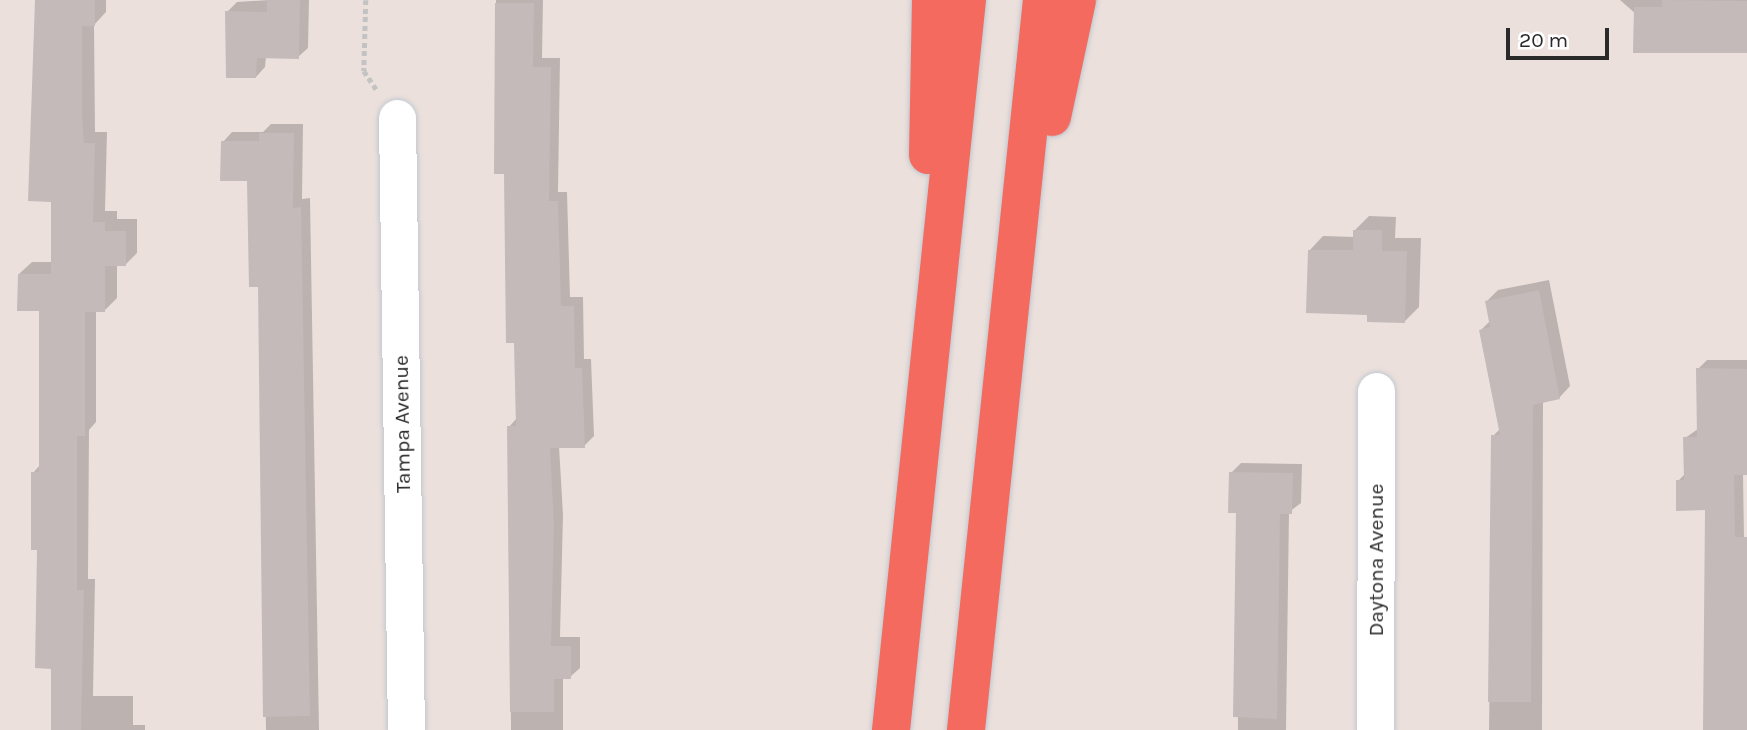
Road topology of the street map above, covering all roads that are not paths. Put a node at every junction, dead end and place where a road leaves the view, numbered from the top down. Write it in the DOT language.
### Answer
graph roads {
  1 [pos="931,0"];
  2 [pos="967,0"];
  3 [pos="1042,0"];
  4 [pos="1077,0"];
  5 [pos="397,118"];
  6 [pos="1004,366"];
  7 [pos="1376,391"];
  8 [pos="922,437"];
  9 [pos="406,730"];
  10 [pos="891,730"];
  11 [pos="966,730"];
  12 [pos="1375,730"];
  1 -- 8 [label="highway"];
  2 -- 8 [label="highway"];
  3 -- 6 [label="highway"];
  4 -- 6 [label="highway"];
  5 -- 9 [label="street, Tampa Avenue"];
  6 -- 11 [label="highway"];
  7 -- 12 [label="street, Daytona Avenue"];
  8 -- 10 [label="highway"];
}
